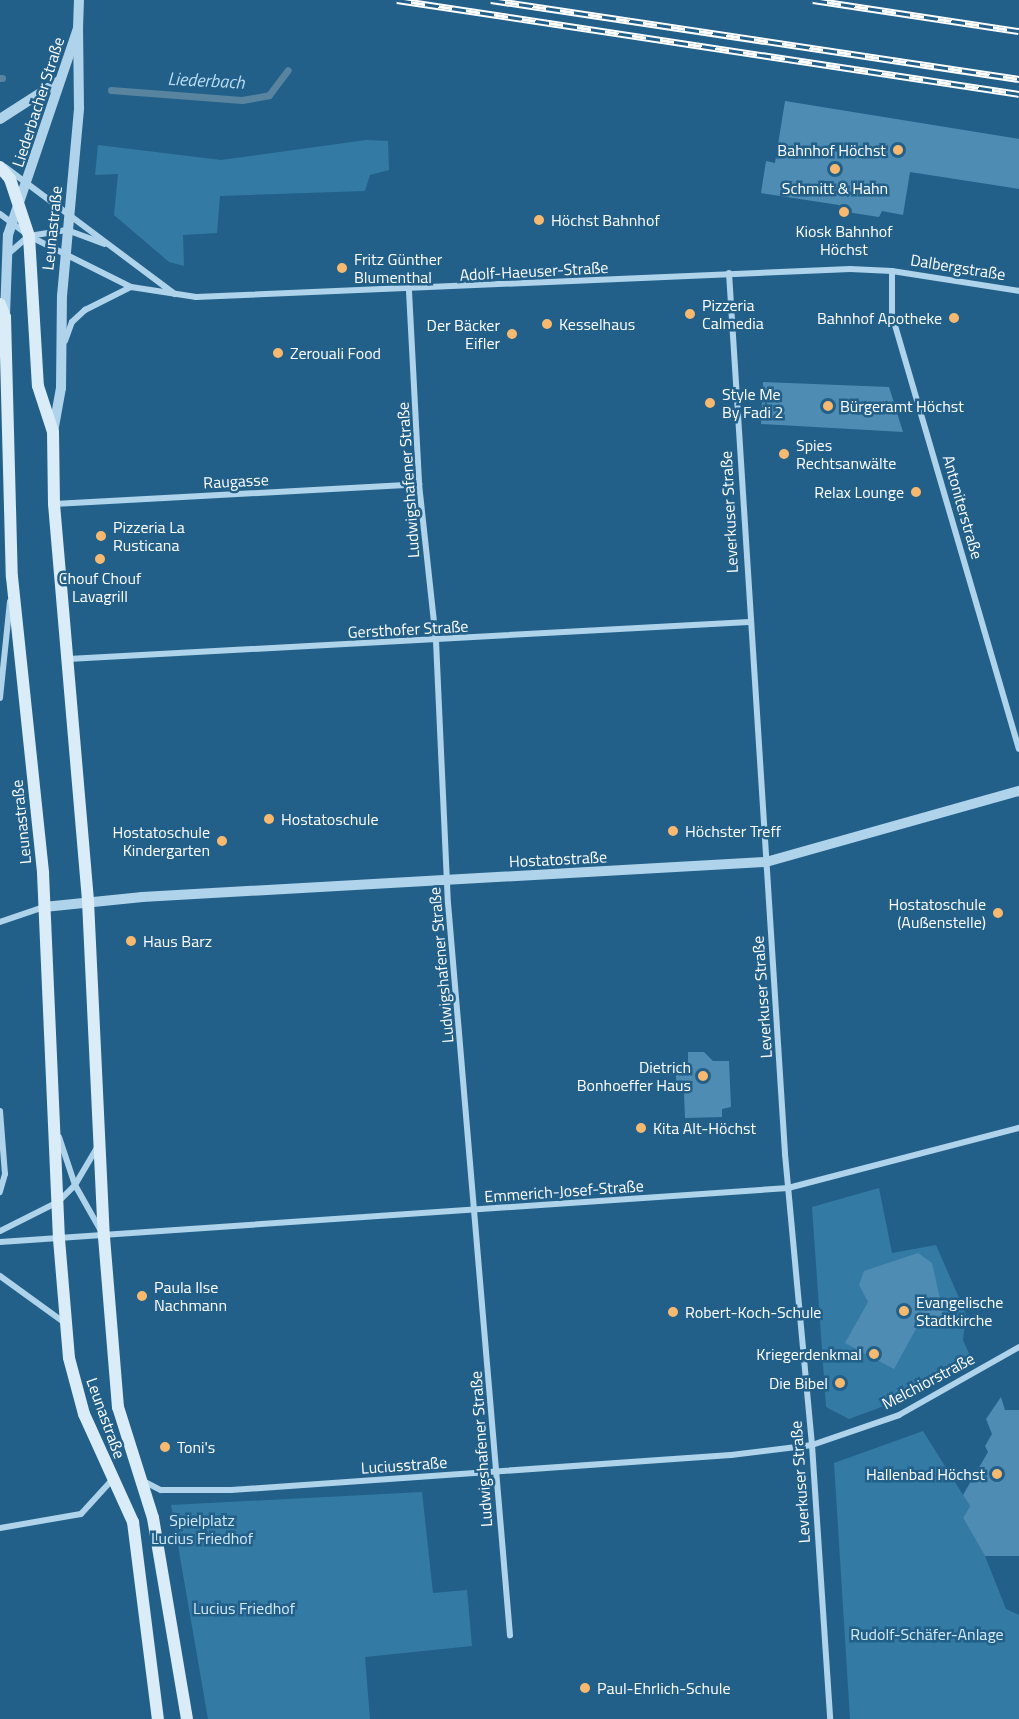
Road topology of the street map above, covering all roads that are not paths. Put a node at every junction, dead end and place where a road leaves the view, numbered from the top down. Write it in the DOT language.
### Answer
graph roads {
  1 [pos="79,0"];
  2 [pos="78,28"];
  3 [pos="59,81"];
  4 [pos="0,119"];
  5 [pos="0,165"];
  6 [pos="27,182"];
  7 [pos="18,200"];
  8 [pos="70,212"];
  9 [pos="0,214"];
  10 [pos="11,224"];
  11 [pos="67,230"];
  12 [pos="29,236"];
  13 [pos="112,247"];
  14 [pos="65,255"];
  15 [pos="5,257"];
  16 [pos="892,271"];
  17 [pos="729,273"];
  18 [pos="131,287"];
  19 [pos="409,291"];
  20 [pos="1019,291"];
  21 [pos="177,295"];
  22 [pos="0,304"];
  23 [pos="5,318"];
  24 [pos="61,350"];
  25 [pos="53,432"];
  26 [pos="419,484"];
  27 [pos="54,504"];
  28 [pos="12,578"];
  29 [pos="749,622"];
  30 [pos="436,641"];
  31 [pos="68,659"];
  32 [pos="0,698"];
  33 [pos="1019,749"];
  34 [pos="1019,791"];
  35 [pos="766,862"];
  36 [pos="447,881"];
  37 [pos="88,901"];
  38 [pos="44,907"];
  39 [pos="0,922"];
  40 [pos="0,1111"];
  41 [pos="55,1122"];
  42 [pos="1019,1128"];
  43 [pos="101,1140"];
  44 [pos="75,1185"];
  45 [pos="788,1188"];
  46 [pos="0,1192"];
  47 [pos="58,1202"];
  48 [pos="476,1210"];
  49 [pos="0,1231"];
  50 [pos="104,1237"];
  51 [pos="59,1239"];
  52 [pos="0,1242"];
  53 [pos="0,1275"];
  54 [pos="67,1324"];
  55 [pos="1019,1347"];
  56 [pos="812,1445"];
  57 [pos="497,1472"];
  58 [pos="111,1480"];
  59 [pos="143,1481"];
  60 [pos="0,1528"];
  61 [pos="510,1635"];
  62 [pos="158,1719"];
  63 [pos="187,1719"];
  64 [pos="830,1719"];
  1 -- 2 [label="street, Liederbacher Straße"];
  2 -- 3 [label="street, Liederbacher Straße"];
  2 -- 8 [label="street, Leunastraße"];
  3 -- 4 [label="street"];
  3 -- 6 [label="street, Liederbacher Straße"];
  5 -- 6 [label="street"];
  5 -- 7 [label="main road, Leunastraße"];
  6 -- 7 [label="street, Liederbacher Straße"];
  6 -- 8 [label="street"];
  7 -- 10 [label="street, Liederbacher Straße"];
  7 -- 12 [label="main road, Leunastraße"];
  8 -- 11 [label="street, Leunastraße"];
  8 -- 13 [label="street"];
  9 -- 10 [label="street, Adolf-Haeuser-Straße"];
  10 -- 12 [label="street, Adolf-Haeuser-Straße"];
  10 -- 15 [label="street, Liederbacher Straße"];
  11 -- 12 [label="street"];
  11 -- 13 [label="street"];
  11 -- 14 [label="street, Leunastraße"];
  12 -- 14 [label="street, Adolf-Haeuser-Straße"];
  12 -- 15 [label="street"];
  12 -- 25 [label="main road, Leunastraße"];
  13 -- 21 [label="street"];
  14 -- 18 [label="street, Adolf-Haeuser-Straße"];
  14 -- 24 [label="street, Leunastraße"];
  15 -- 23 [label="street, Liederbacher Straße"];
  16 -- 17 [label="street, Adolf-Haeuser-Straße"];
  16 -- 20 [label="street, Dalbergstraße"];
  16 -- 33 [label="street, Antoniterstraße"];
  17 -- 19 [label="street, Adolf-Haeuser-Straße"];
  17 -- 29 [label="street, Leverkuser Straße"];
  18 -- 21 [label="street, Adolf-Haeuser-Straße"];
  18 -- 24 [label="street"];
  19 -- 21 [label="street, Adolf-Haeuser-Straße"];
  19 -- 26 [label="street, Ludwigshafener Straße"];
  22 -- 23 [label="main road, Leunastraße"];
  23 -- 28 [label="main road, Leunastraße"];
  24 -- 25 [label="street, Leunastraße"];
  25 -- 27 [label="main road, Leunastraße"];
  26 -- 27 [label="street, Raugasse"];
  26 -- 30 [label="street, Ludwigshafener Straße"];
  27 -- 31 [label="main road, Leunastraße"];
  28 -- 32 [label="street"];
  28 -- 38 [label="main road, Leunastraße"];
  29 -- 30 [label="street, Gersthofer Straße"];
  29 -- 35 [label="street, Leverkuser Straße"];
  30 -- 31 [label="street, Gersthofer Straße"];
  30 -- 36 [label="street, Ludwigshafener Straße"];
  31 -- 37 [label="main road, Leunastraße"];
  34 -- 35 [label="street, Hostatostraße"];
  35 -- 36 [label="street, Hostatostraße"];
  35 -- 45 [label="street, Leverkuser Straße"];
  36 -- 37 [label="street, Hostatostraße"];
  36 -- 48 [label="street, Ludwigshafener Straße"];
  37 -- 38 [label="street, Hostatostraße"];
  37 -- 43 [label="main road, Leunastraße"];
  38 -- 39 [label="street"];
  38 -- 41 [label="main road, Leunastraße"];
  40 -- 46 [label="street"];
  41 -- 44 [label="street, Leunastraße"];
  41 -- 47 [label="main road, Leunastraße"];
  42 -- 45 [label="street, Emmerich-Josef-Straße"];
  43 -- 44 [label="street"];
  43 -- 50 [label="main road, Leunastraße"];
  44 -- 47 [label="street"];
  44 -- 50 [label="street, Leunastraße"];
  45 -- 48 [label="street, Emmerich-Josef-Straße"];
  45 -- 56 [label="street, Leverkuser Straße"];
  47 -- 49 [label="street"];
  47 -- 51 [label="main road, Leunastraße"];
  48 -- 50 [label="street, Emmerich-Josef-Straße"];
  48 -- 57 [label="street, Ludwigshafener Straße"];
  50 -- 51 [label="street, Emmerich-Josef-Straße"];
  50 -- 59 [label="main road, Leunastraße"];
  51 -- 52 [label="street, Emmerich-Josef-Straße"];
  51 -- 54 [label="main road, Leunastraße"];
  53 -- 54 [label="street"];
  54 -- 58 [label="main road, Leunastraße"];
  55 -- 56 [label="street, Melchiorstraße"];
  56 -- 57 [label="street, Luciusstraße"];
  56 -- 64 [label="street, Leverkuser Straße"];
  57 -- 59 [label="street, Luciusstraße"];
  57 -- 61 [label="street, Ludwigshafener Straße"];
  58 -- 60 [label="street"];
  58 -- 62 [label="main road, Leunastraße"];
  59 -- 63 [label="main road, Leunastraße"];
}
